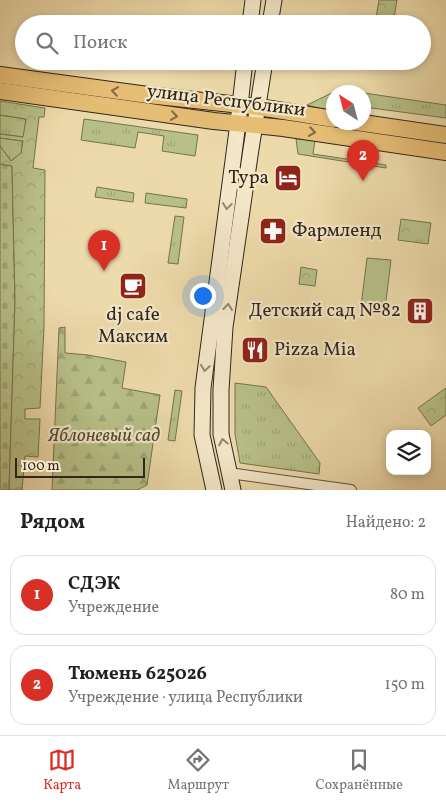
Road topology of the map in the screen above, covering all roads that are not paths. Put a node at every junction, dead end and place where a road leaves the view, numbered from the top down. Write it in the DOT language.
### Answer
graph roads {
  1 [pos="253,0"];
  2 [pos="274,0"];
  3 [pos="251,15"];
  4 [pos="272,15"];
  5 [pos="244,70"];
  6 [pos="264,70"];
  7 [pos="0,74"];
  8 [pos="0,90"];
  9 [pos="239,106"];
  10 [pos="258,107"];
  11 [pos="326,118"];
  12 [pos="238,123"];
  13 [pos="371,124"];
  14 [pos="255,125"];
  15 [pos="446,136"];
  16 [pos="446,152"];
  17 [pos="229,473"];
  18 [pos="214,490"];
  19 [pos="233,490"];
  20 [pos="350,490"];
  1 -- 3 [label="main road"];
  2 -- 4 [label="main road"];
  5 -- 9 [label="main road"];
  6 -- 10 [label="main road"];
  9 -- 7 [label="main road, улица Республики, one-way"];
  8 -- 12 [label="main road, улица Республики, one-way"];
  9 -- 10 [label="main road, улица Республики"];
  9 -- 12 [label="main road"];
  10 -- 11 [label="main road, улица Республики"];
  10 -- 14 [label="main road"];
  12 -- 14 [label="main road, улица Республики"];
  12 -- 18 [label="main road, one-way"];
  13 -- 15 [label="main road"];
  14 -- 16 [label="main road, улица Республики, one-way"];
  17 -- 14 [label="main road, one-way"];
  17 -- 19 [label="main road"];
  17 -- 20 [label="street"];
}
